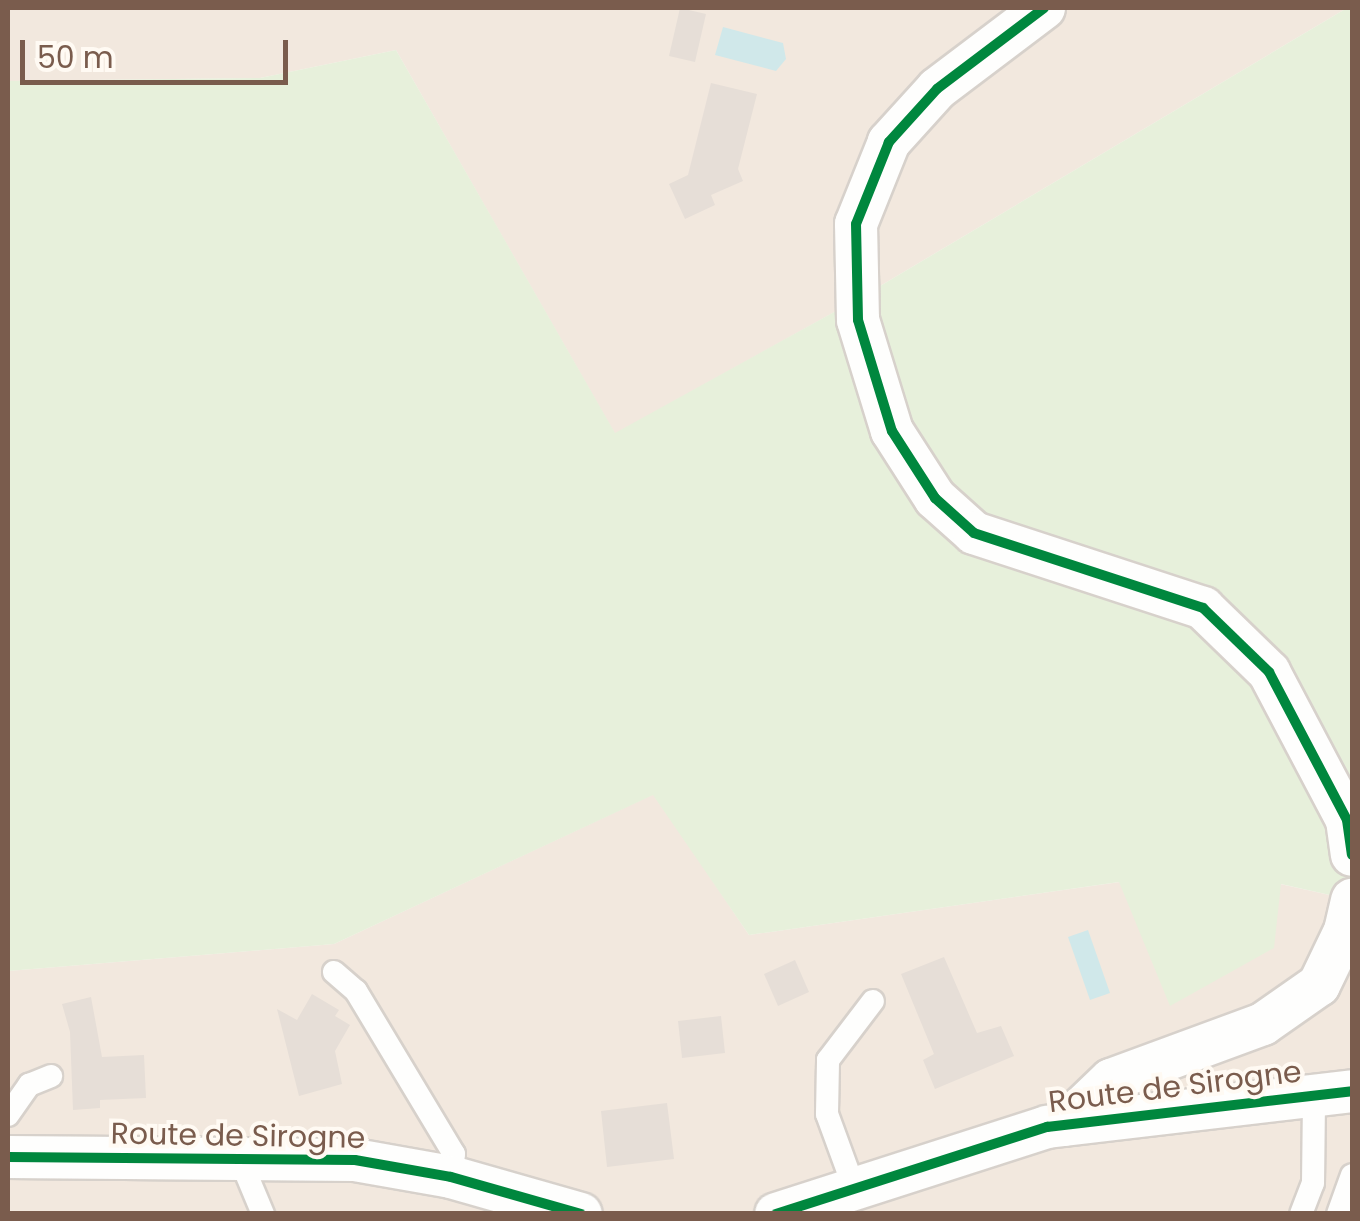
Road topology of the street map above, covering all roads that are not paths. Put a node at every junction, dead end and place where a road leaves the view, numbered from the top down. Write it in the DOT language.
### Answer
graph roads {
  1 [pos="1044,8"];
  2 [pos="1352,856"];
  3 [pos="1352,900"];
  4 [pos="334,972"];
  5 [pos="873,1001"];
  6 [pos="50,1076"];
  7 [pos="1333,1093"];
  8 [pos="8,1115"];
  9 [pos="1064,1124"];
  10 [pos="8,1157"];
  11 [pos="240,1159"];
  12 [pos="1352,1176"];
  13 [pos="451,1177"];
  14 [pos="853,1186"];
  15 [pos="777,1213"];
  16 [pos="263,1214"];
  17 [pos="581,1214"];
  18 [pos="1301,1214"];
  19 [pos="1338,1214"];
  1 -- 2 [label="street"];
  3 -- 9 [label="street"];
  4 -- 13 [label="lane"];
  5 -- 14 [label="lane"];
  6 -- 8 [label="lane"];
  7 -- 9 [label="street, Route de Sirogne"];
  7 -- 18 [label="lane"];
  9 -- 14 [label="street, Route de Sirogne"];
  10 -- 11 [label="street, Route de Sirogne"];
  11 -- 13 [label="street, Route de Sirogne"];
  11 -- 16 [label="lane"];
  12 -- 19 [label="lane"];
  13 -- 17 [label="street, Route de Sirogne"];
  14 -- 15 [label="street, Route de Sirogne"];
}
